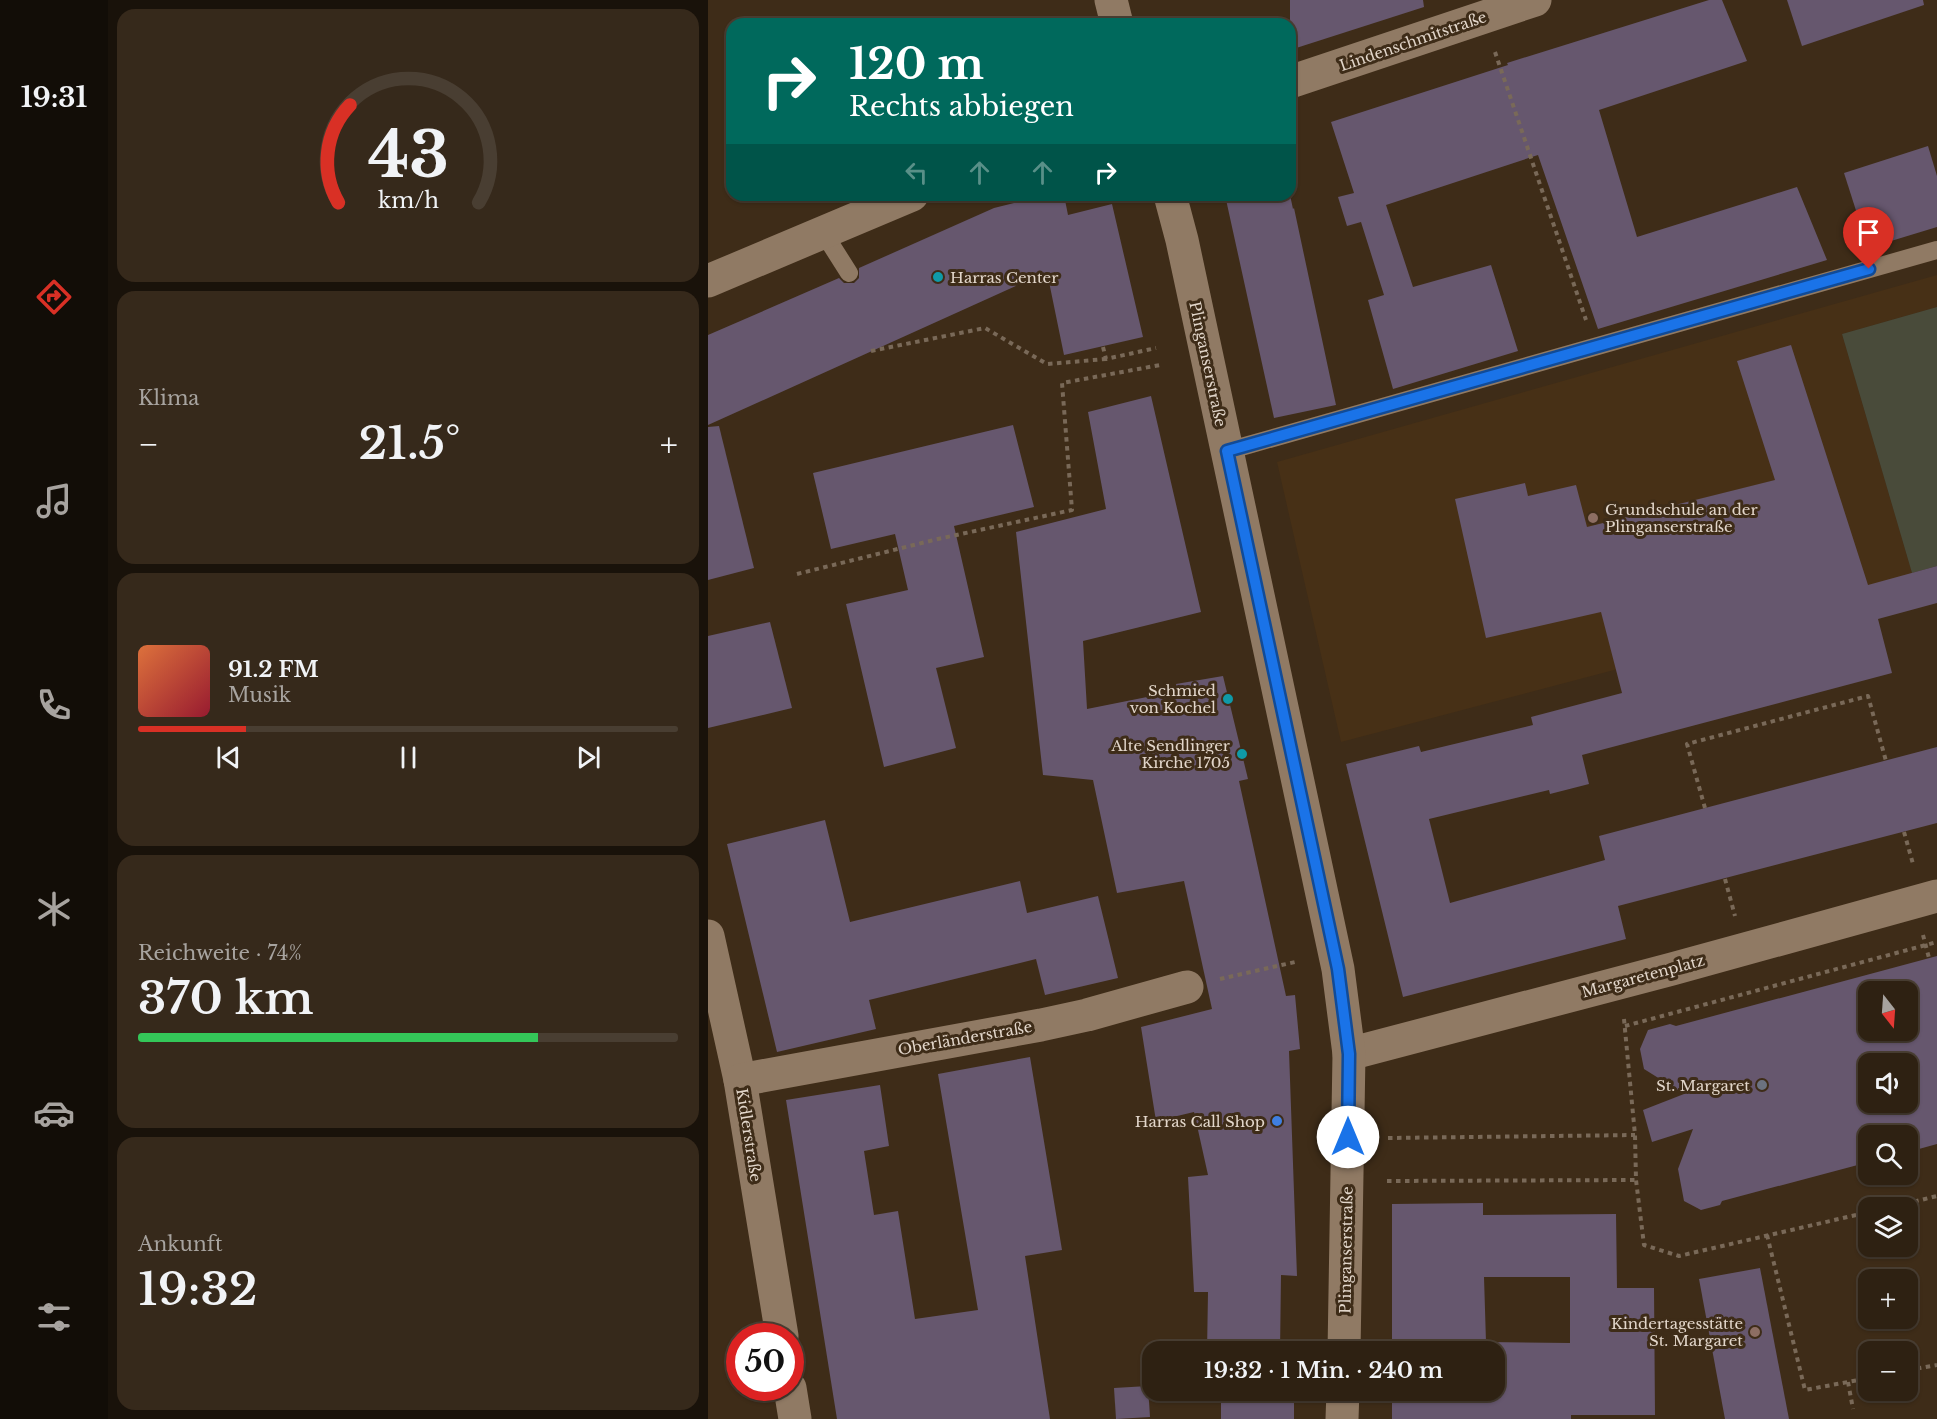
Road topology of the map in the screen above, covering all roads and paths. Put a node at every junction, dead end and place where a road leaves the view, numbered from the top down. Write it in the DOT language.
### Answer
graph roads {
  1 [pos="1111,0"];
  2 [pos="1535,0"];
  3 [pos="1484,17"];
  4 [pos="1116,18"];
  5 [pos="1296,80"];
  6 [pos="898,201"];
  7 [pos="1172,201"];
  8 [pos="823,232"];
  9 [pos="1937,250"];
  10 [pos="849,273"];
  11 [pos="708,281"];
  12 [pos="1103,347"];
  13 [pos="1596,347"];
  14 [pos="1156,348"];
  15 [pos="871,351"];
  16 [pos="1106,359"];
  17 [pos="1160,365"];
  18 [pos="1227,451"];
  19 [pos="797,574"];
  20 [pos="1886,760"];
  21 [pos="1705,808"];
  22 [pos="1937,896"];
  23 [pos="708,936"];
  24 [pos="1937,942"];
  25 [pos="1295,962"];
  26 [pos="1616,983"];
  27 [pos="1187,987"];
  28 [pos="1624,1026"];
  29 [pos="1349,1054"];
  30 [pos="727,1064"];
  31 [pos="1635,1135"];
  32 [pos="1388,1138"];
  33 [pos="1636,1180"];
  34 [pos="1387,1181"];
  35 [pos="1937,1196"];
  36 [pos="1918,1201"];
  37 [pos="1858,1214"];
  38 [pos="1767,1235"];
  39 [pos="779,1323"];
  40 [pos="1344,1341"];
  41 [pos="1937,1365"];
  42 [pos="1918,1368"];
  43 [pos="1858,1380"];
  44 [pos="1848,1382"];
  45 [pos="792,1401"];
  46 [pos="1343,1401"];
  47 [pos="1853,1409"];
  48 [pos="795,1419"];
  49 [pos="1342,1419"];
  1 -- 4 [label="street"];
  2 -- 3 [label="street, Lindenschmitstraße"];
  3 -- 5 [label="street, Lindenschmitstraße"];
  3 -- 13 [label="path"];
  6 -- 8 [label="street"];
  7 -- 18 [label="street, Plinganserstraße"];
  8 -- 10 [label="lane"];
  8 -- 11 [label="street"];
  9 -- 13 [label="lane"];
  12 -- 16 [label="path"];
  13 -- 18 [label="lane"];
  14 -- 16 [label="path"];
  15 -- 16 [label="path"];
  17 -- 19 [label="path"];
  18 -- 29 [label="street, Plinganserstraße"];
  20 -- 21 [label="path"];
  22 -- 26 [label="street, Margaretenplatz"];
  23 -- 30 [label="street, Kidlerstraße"];
  24 -- 28 [label="path"];
  25 -- 27 [label="path"];
  26 -- 28 [label="path"];
  26 -- 29 [label="street, Margaretenplatz"];
  27 -- 30 [label="street, Oberländerstraße"];
  28 -- 31 [label="path"];
  29 -- 40 [label="street, Plinganserstraße"];
  30 -- 39 [label="street, Kidlerstraße"];
  31 -- 32 [label="path"];
  31 -- 33 [label="path"];
  33 -- 34 [label="path"];
  33 -- 38 [label="path"];
  35 -- 36 [label="path"];
  37 -- 38 [label="path"];
  38 -- 44 [label="path"];
  41 -- 42 [label="path"];
  43 -- 44 [label="path"];
  44 -- 47 [label="path"];
  45 -- 48 [label="street"];
  46 -- 49 [label="street"];
}
